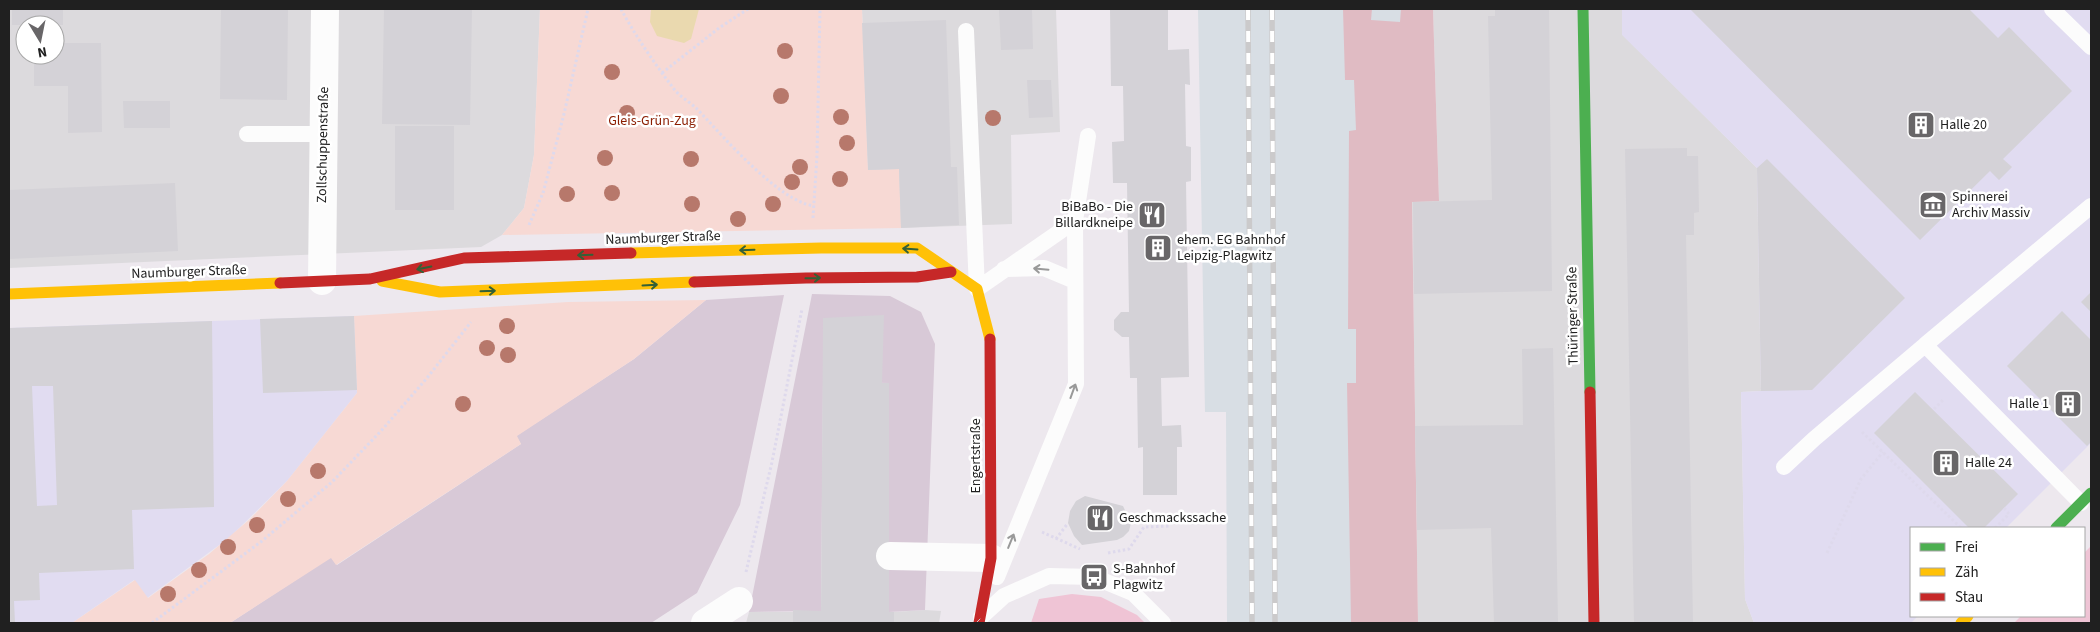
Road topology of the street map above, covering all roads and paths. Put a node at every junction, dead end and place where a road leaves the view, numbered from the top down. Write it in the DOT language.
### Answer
graph roads {
  1 [pos="325,9"];
  2 [pos="588,9"];
  3 [pos="621,9"];
  4 [pos="748,9"];
  5 [pos="820,9"];
  6 [pos="1583,9"];
  7 [pos="2052,9"];
  8 [pos="966,31"];
  9 [pos="2091,47"];
  10 [pos="662,73"];
  11 [pos="247,134"];
  12 [pos="324,134"];
  13 [pos="1088,136"];
  14 [pos="814,206"];
  15 [pos="2091,206"];
  16 [pos="812,222"];
  17 [pos="1075,222"];
  18 [pos="526,230"];
  19 [pos="1004,269"];
  20 [pos="951,272"];
  21 [pos="370,279"];
  22 [pos="1075,281"];
  23 [pos="322,282"];
  24 [pos="977,289"];
  25 [pos="9,294"];
  26 [pos="804,299"];
  27 [pos="474,318"];
  28 [pos="1925,345"];
  29 [pos="1939,405"];
  30 [pos="1934,409"];
  31 [pos="1869,439"];
  32 [pos="1883,452"];
  33 [pos="1784,468"];
  34 [pos="2086,498"];
  35 [pos="2004,508"];
  36 [pos="1020,522"];
  37 [pos="1068,523"];
  38 [pos="1170,526"];
  39 [pos="1960,527"];
  40 [pos="1995,527"];
  41 [pos="2057,527"];
  42 [pos="1056,539"];
  43 [pos="1086,551"];
  44 [pos="1100,553"];
  45 [pos="1827,554"];
  46 [pos="890,556"];
  47 [pos="991,558"];
  48 [pos="739,601"];
  49 [pos="979,621"];
  50 [pos="152,623"];
  51 [pos="705,623"];
  52 [pos="1163,623"];
  53 [pos="1594,623"];
  1 -- 12 [label="street, Zollschuppenstraße"];
  2 -- 18 [label="path"];
  3 -- 10 [label="path"];
  4 -- 10 [label="path"];
  5 -- 14 [label="path"];
  6 -- 53 [label="street, Thüringer Straße"];
  7 -- 9 [label="lane"];
  8 -- 24 [label="lane"];
  10 -- 14 [label="path"];
  11 -- 12 [label="lane"];
  12 -- 23 [label="street, Zollschuppenstraße"];
  13 -- 17 [label="lane"];
  14 -- 16 [label="path"];
  15 -- 28 [label="lane"];
  17 -- 19 [label="lane"];
  17 -- 22 [label="lane"];
  22 -- 19 [label="lane, one-way"];
  19 -- 24 [label="lane"];
  21 -- 20 [label="street, Naumburger Straße, one-way"];
  20 -- 21 [label="street, Naumburger Straße, one-way"];
  20 -- 24 [label="street, Naumburger Straße"];
  21 -- 23 [label="street, Naumburger Straße"];
  36 -- 22 [label="lane, one-way"];
  23 -- 25 [label="street, Naumburger Straße"];
  24 -- 47 [label="street, Engertstraße"];
  26 -- 48 [label="path"];
  27 -- 50 [label="path"];
  28 -- 33 [label="lane"];
  28 -- 34 [label="lane"];
  29 -- 30 [label="path"];
  31 -- 32 [label="path"];
  32 -- 39 [label="path"];
  32 -- 45 [label="path"];
  34 -- 41 [label="street"];
  35 -- 40 [label="path"];
  36 -- 42 [label="path"];
  49 -- 36 [label="lane, one-way"];
  37 -- 42 [label="path"];
  38 -- 44 [label="path"];
  42 -- 43 [label="path"];
  46 -- 47 [label="street"];
  47 -- 49 [label="street, Engertstraße"];
  48 -- 51 [label="street"];
  49 -- 52 [label="lane"];
}
